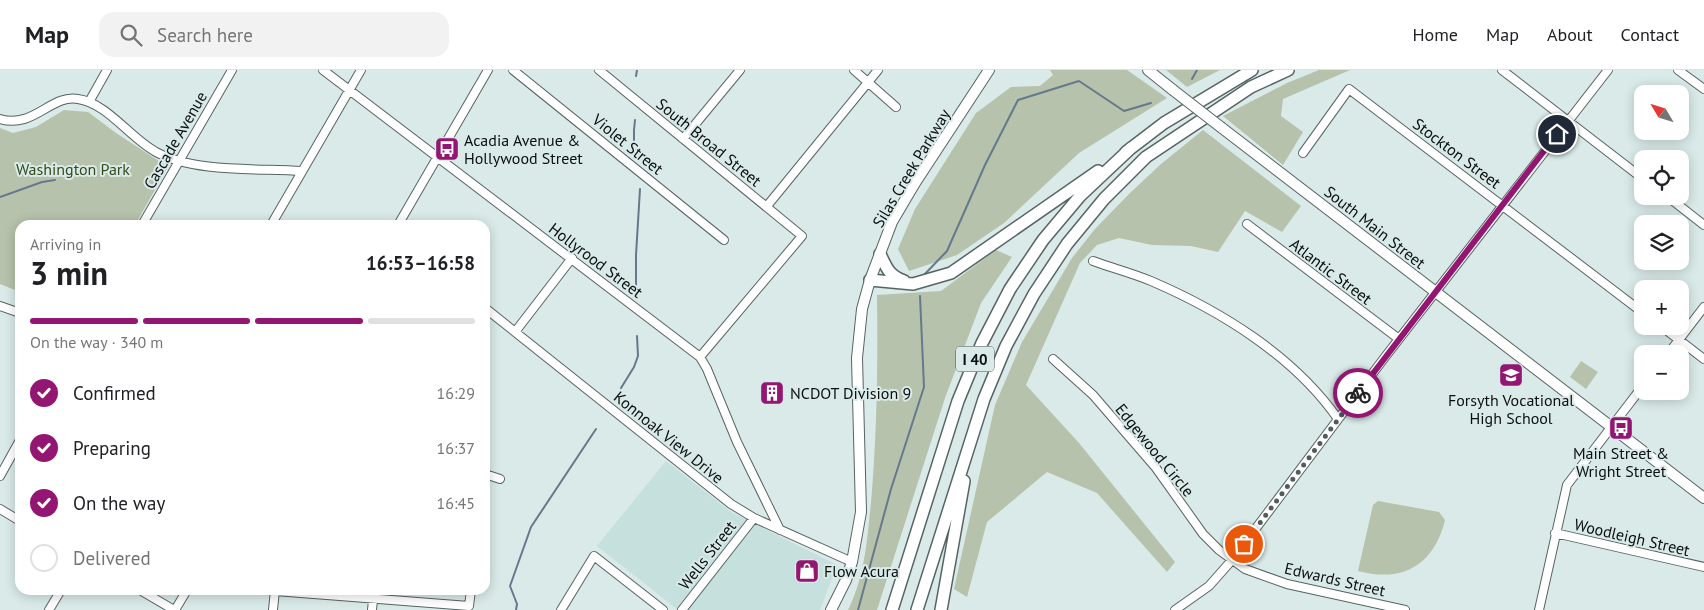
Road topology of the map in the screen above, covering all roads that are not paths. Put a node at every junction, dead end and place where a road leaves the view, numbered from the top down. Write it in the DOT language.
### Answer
graph roads {
  1 [pos="107,70"];
  2 [pos="232,70"];
  3 [pos="322,70"];
  4 [pos="360,70"];
  5 [pos="488,70"];
  6 [pos="514,70"];
  7 [pos="598,70"];
  8 [pos="740,70"];
  9 [pos="854,70"];
  10 [pos="878,70"];
  11 [pos="989,70"];
  12 [pos="1148,70"];
  13 [pos="1252,70"];
  14 [pos="1288,70"];
  15 [pos="1502,70"];
  16 [pos="1608,70"];
  17 [pos="1678,70"];
  18 [pos="868,83"];
  19 [pos="1704,89"];
  20 [pos="349,90"];
  21 [pos="89,102"];
  22 [pos="896,107"];
  23 [pos="0,119"];
  24 [pos="1568,120"];
  25 [pos="683,139"];
  26 [pos="1131,148"];
  27 [pos="1303,152"];
  28 [pos="438,157"];
  29 [pos="178,161"];
  30 [pos="302,170"];
  31 [pos="1634,172"];
  32 [pos="1502,205"];
  33 [pos="1678,205"];
  34 [pos="767,206"];
  35 [pos="145,220"];
  36 [pos="274,220"];
  37 [pos="401,220"];
  38 [pos="1247,224"];
  39 [pos="1704,225"];
  40 [pos="724,240"];
  41 [pos="880,254"];
  42 [pos="572,258"];
  43 [pos="1093,261"];
  44 [pos="870,280"];
  45 [pos="912,284"];
  46 [pos="1435,293"];
  47 [pos="0,306"];
  48 [pos="1634,306"];
  49 [pos="1704,307"];
  50 [pos="15,311"];
  51 [pos="490,312"];
  52 [pos="515,332"];
  53 [pos="1673,335"];
  54 [pos="1399,339"];
  55 [pos="1679,340"];
  56 [pos="1675,345"];
  57 [pos="700,357"];
  58 [pos="1704,359"];
  59 [pos="1053,360"];
  60 [pos="1634,397"];
  61 [pos="1338,419"];
  62 [pos="1611,427"];
  63 [pos="972,438"];
  64 [pos="15,449"];
  65 [pos="0,476"];
  66 [pos="490,478"];
  67 [pos="500,480"];
  68 [pos="1704,498"];
  69 [pos="0,509"];
  70 [pos="15,518"];
  71 [pos="754,518"];
  72 [pos="780,530"];
  73 [pos="1555,533"];
  74 [pos="1232,560"];
  75 [pos="852,562"];
  76 [pos="1704,567"];
  77 [pos="58,595"];
  78 [pos="149,595"];
  79 [pos="184,595"];
  80 [pos="275,595"];
  81 [pos="374,595"];
  82 [pos="378,595"];
  83 [pos="470,595"];
  84 [pos="428,607"];
  85 [pos="50,610"];
  86 [pos="175,610"];
  87 [pos="273,610"];
  88 [pos="372,610"];
  89 [pos="561,610"];
  90 [pos="663,610"];
  91 [pos="682,610"];
  92 [pos="831,610"];
  93 [pos="892,610"];
  94 [pos="917,610"];
  95 [pos="941,610"];
  96 [pos="1175,610"];
  97 [pos="1405,610"];
  98 [pos="1539,610"];
  1 -- 21 [label="street"];
  2 -- 29 [label="street, Cascade Avenue"];
  3 -- 20 [label="street, Hollyrood Street"];
  4 -- 20 [label="street"];
  5 -- 28 [label="street"];
  6 -- 40 [label="street, Violet Street"];
  7 -- 25 [label="street, South Broad Street"];
  8 -- 25 [label="street"];
  9 -- 18 [label="street"];
  10 -- 18 [label="street"];
  11 -- 41 [label="main road, Silas Creek Parkway"];
  12 -- 46 [label="main road, South Main Street, bridge"];
  13 -- 26 [label="highway, I 40"];
  14 -- 63 [label="highway, I 40"];
  15 -- 24 [label="street"];
  16 -- 24 [label="street"];
  17 -- 19 [label="street"];
  18 -- 22 [label="street"];
  18 -- 34 [label="street"];
  20 -- 28 [label="street, Hollyrood Street"];
  20 -- 30 [label="street"];
  21 -- 23 [label="street"];
  21 -- 29 [label="street"];
  24 -- 31 [label="street"];
  24 -- 32 [label="street"];
  25 -- 34 [label="street, South Broad Street"];
  26 -- 45 [label="highway"];
  26 -- 93 [label="highway, I 40"];
  27 -- 32 [label="street, Stockton Street"];
  28 -- 37 [label="street"];
  28 -- 42 [label="street, Hollyrood Street"];
  29 -- 30 [label="street"];
  29 -- 35 [label="street, Cascade Avenue"];
  30 -- 36 [label="street"];
  32 -- 46 [label="street"];
  32 -- 48 [label="street, Stockton Street"];
  33 -- 39 [label="street"];
  34 -- 57 [label="street, South Broad Street"];
  38 -- 54 [label="street, Atlantic Street"];
  41 -- 44 [label="main road, Silas Creek Parkway"];
  41 -- 45 [label="highway"];
  42 -- 52 [label="street"];
  42 -- 57 [label="street, Hollyrood Street"];
  43 -- 61 [label="street"];
  44 -- 45 [label="highway"];
  44 -- 75 [label="main road, Silas Creek Parkway"];
  46 -- 54 [label="street"];
  46 -- 62 [label="main road, South Main Street"];
  47 -- 50 [label="street"];
  49 -- 55 [label="street"];
  51 -- 52 [label="street, Konnoak View Drive"];
  52 -- 71 [label="street, Konnoak View Drive"];
  53 -- 55 [label="street"];
  54 -- 61 [label="street"];
  55 -- 56 [label="street"];
  55 -- 58 [label="street"];
  57 -- 72 [label="street, Hollyrood Street"];
  59 -- 74 [label="street, Edgewood Circle"];
  60 -- 62 [label="street"];
  61 -- 74 [label="street"];
  62 -- 68 [label="main road, South Main Street"];
  62 -- 73 [label="street"];
  63 -- 94 [label="highway, I 40"];
  63 -- 95 [label="highway"];
  64 -- 65 [label="street"];
  66 -- 67 [label="street"];
  69 -- 70 [label="street"];
  71 -- 72 [label="street, Konnoak View Drive"];
  71 -- 91 [label="street, Wells Street"];
  72 -- 75 [label="street, Konnoak View Drive"];
  73 -- 76 [label="street, Woodleigh Street"];
  73 -- 98 [label="street"];
  74 -- 96 [label="street"];
  74 -- 97 [label="street, Edwards Street"];
  75 -- 92 [label="main road, Silas Creek Parkway"];
  77 -- 85 [label="street"];
  78 -- 86 [label="street"];
  79 -- 86 [label="street"];
  80 -- 87 [label="street"];
  81 -- 88 [label="street"];
  82 -- 84 [label="street"];
  83 -- 84 [label="street"];
  89 -- 90 [label="street"];
}
